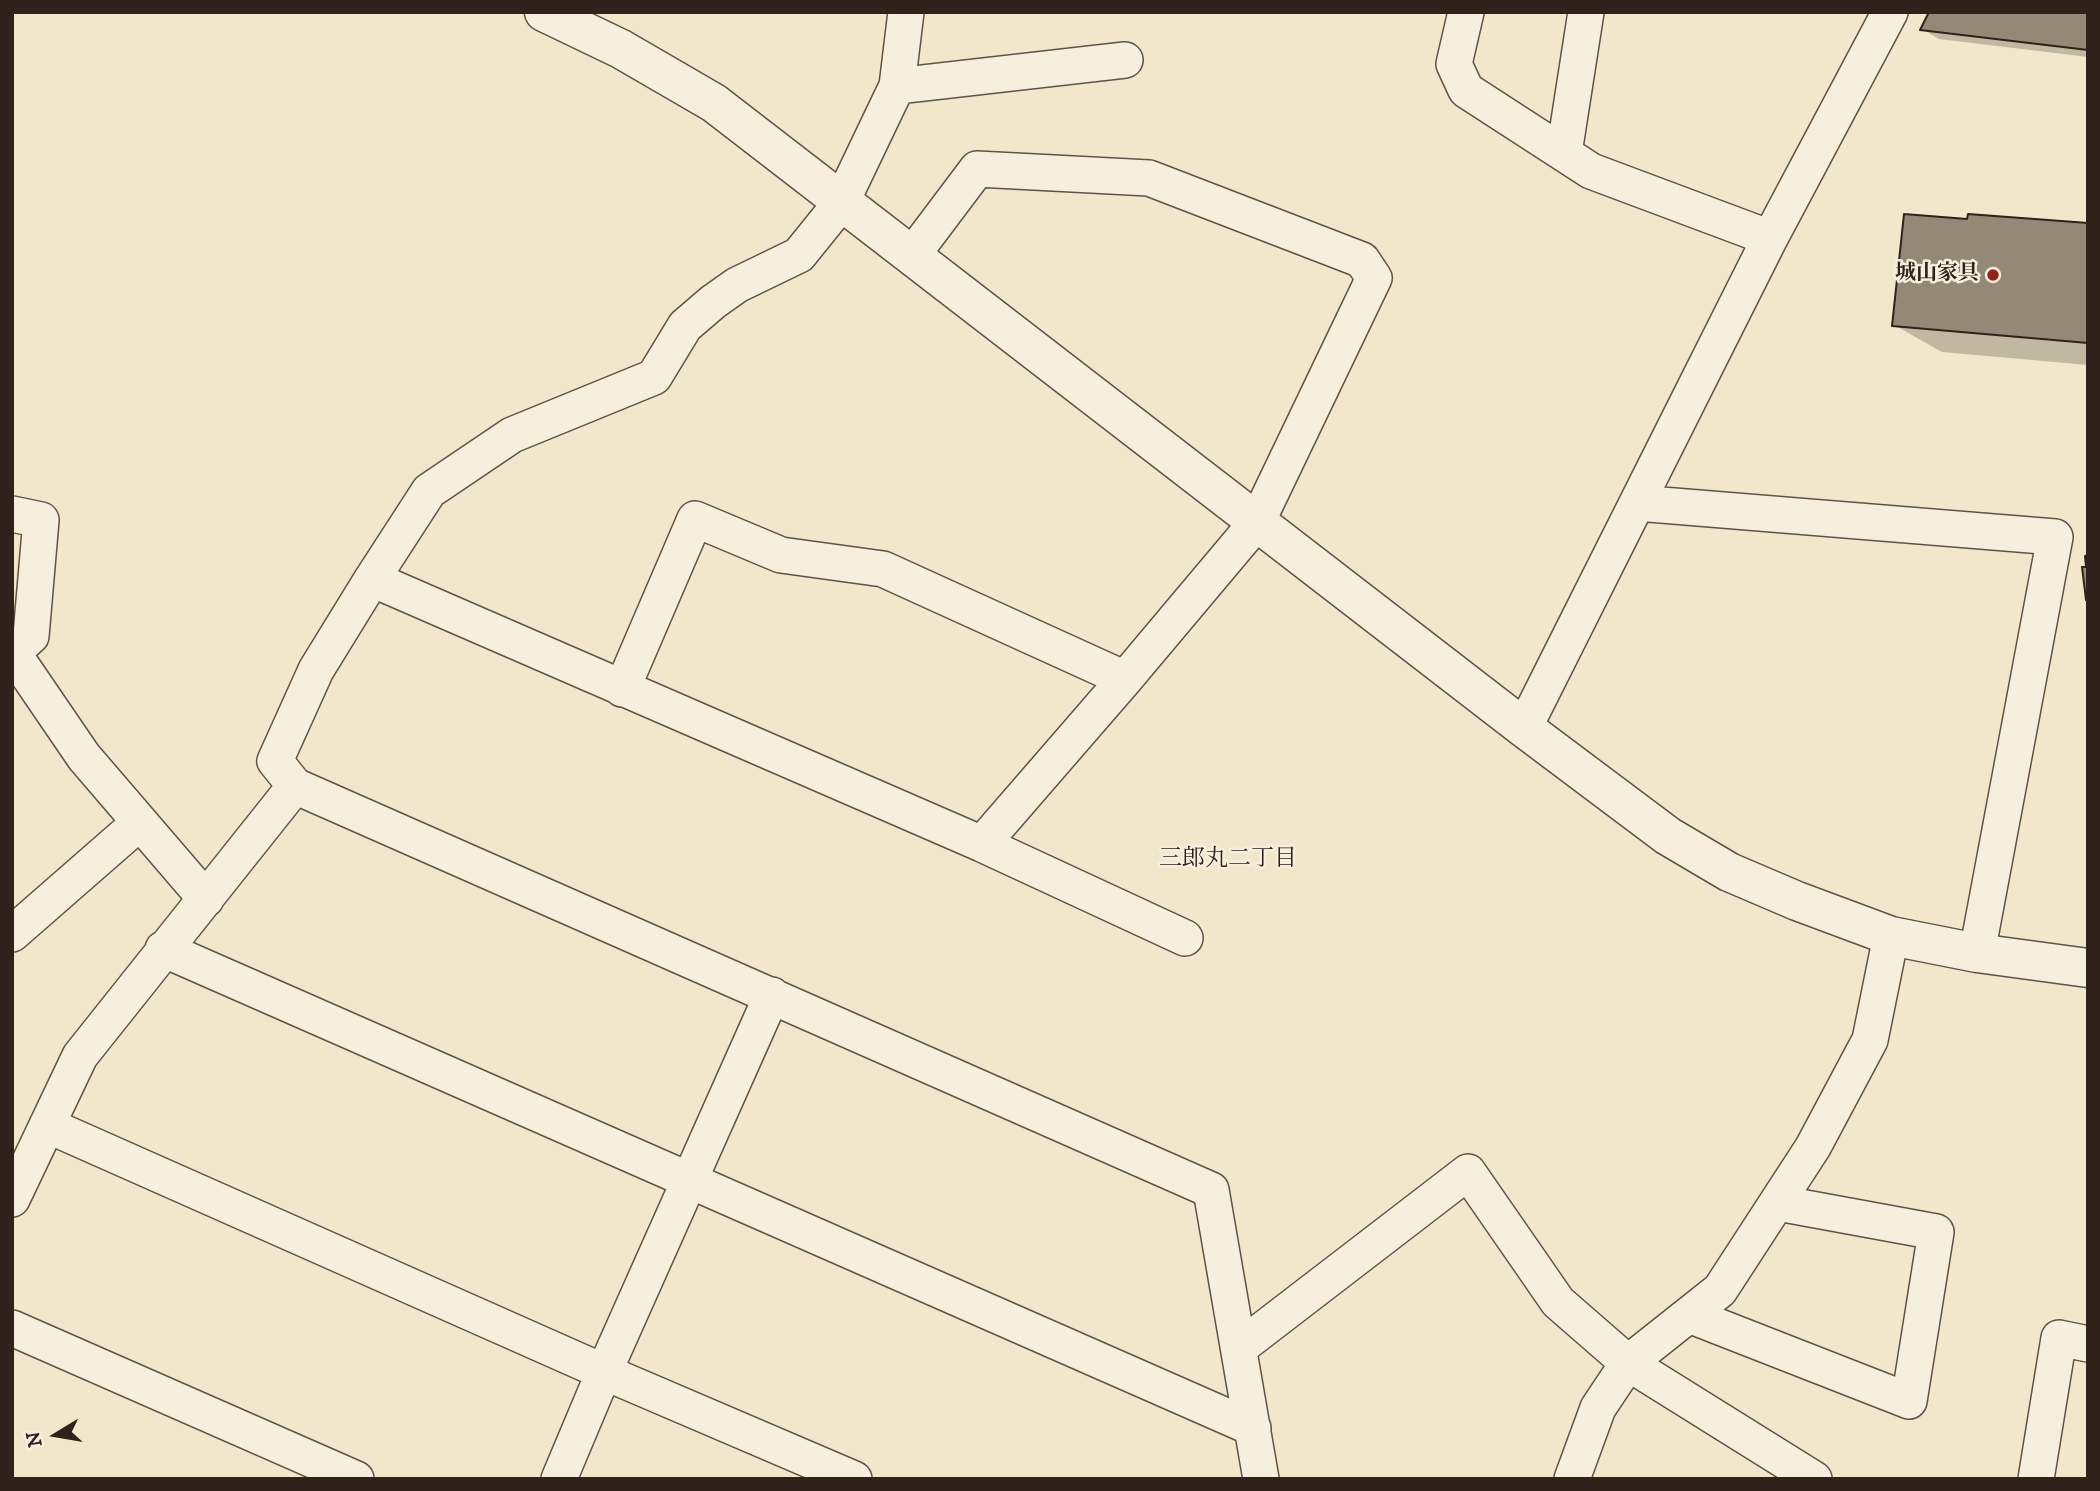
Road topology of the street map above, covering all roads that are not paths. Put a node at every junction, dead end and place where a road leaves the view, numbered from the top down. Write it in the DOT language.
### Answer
graph roads {
  1 [pos="544,12"];
  2 [pos="906,12"];
  3 [pos="1466,12"];
  4 [pos="1586,12"];
  5 [pos="1890,12"];
  6 [pos="1125,60"];
  7 [pos="897,86"];
  8 [pos="1563,153"];
  9 [pos="841,203"];
  10 [pos="1770,238"];
  11 [pos="913,254"];
  12 [pos="1637,503"];
  13 [pos="12,514"];
  14 [pos="1257,522"];
  15 [pos="372,579"];
  16 [pos="13,653"];
  17 [pos="1125,679"];
  18 [pos="622,689"];
  19 [pos="1524,728"];
  20 [pos="295,786"];
  21 [pos="139,823"];
  22 [pos="982,844"];
  23 [pos="206,899"];
  24 [pos="12,934"];
  25 [pos="1891,936"];
  26 [pos="1185,938"];
  27 [pos="163,949"];
  28 [pos="1977,953"];
  29 [pos="2088,968"];
  30 [pos="772,995"];
  31 [pos="47,1125"];
  32 [pos="690,1181"];
  33 [pos="12,1199"];
  34 [pos="1778,1203"];
  35 [pos="1689,1315"];
  36 [pos="12,1328"];
  37 [pos="2088,1344"];
  38 [pos="1239,1348"];
  39 [pos="1628,1363"];
  40 [pos="604,1372"];
  41 [pos="1253,1428"];
  42 [pos="356,1479"];
  43 [pos="559,1479"];
  44 [pos="854,1479"];
  45 [pos="1261,1479"];
  46 [pos="1572,1479"];
  47 [pos="1814,1479"];
  48 [pos="2036,1479"];
  1 -- 9 [label="street"];
  2 -- 7 [label="street"];
  3 -- 8 [label="street"];
  4 -- 8 [label="street"];
  5 -- 10 [label="street"];
  6 -- 7 [label="street"];
  7 -- 9 [label="street"];
  8 -- 10 [label="street"];
  9 -- 11 [label="street"];
  9 -- 15 [label="street"];
  10 -- 12 [label="street"];
  11 -- 14 [label="street"];
  11 -- 14 [label="street"];
  12 -- 19 [label="street"];
  12 -- 28 [label="street"];
  13 -- 16 [label="street"];
  14 -- 17 [label="street"];
  14 -- 19 [label="street"];
  15 -- 18 [label="street"];
  15 -- 20 [label="street"];
  16 -- 21 [label="street"];
  17 -- 18 [label="street"];
  17 -- 22 [label="street"];
  18 -- 22 [label="street"];
  19 -- 25 [label="street"];
  20 -- 23 [label="street"];
  20 -- 30 [label="street"];
  21 -- 23 [label="street"];
  21 -- 24 [label="street"];
  22 -- 26 [label="street"];
  23 -- 27 [label="street"];
  25 -- 28 [label="street"];
  25 -- 34 [label="street"];
  27 -- 31 [label="street"];
  27 -- 32 [label="street"];
  28 -- 29 [label="street"];
  30 -- 32 [label="street"];
  30 -- 38 [label="street"];
  31 -- 33 [label="street"];
  31 -- 40 [label="street"];
  32 -- 40 [label="street"];
  32 -- 41 [label="street"];
  34 -- 35 [label="street"];
  34 -- 35 [label="street"];
  35 -- 39 [label="street"];
  36 -- 42 [label="street"];
  37 -- 48 [label="street"];
  38 -- 39 [label="street"];
  38 -- 41 [label="street"];
  39 -- 46 [label="street"];
  39 -- 47 [label="street"];
  40 -- 43 [label="street"];
  40 -- 44 [label="street"];
  41 -- 45 [label="street"];
}
